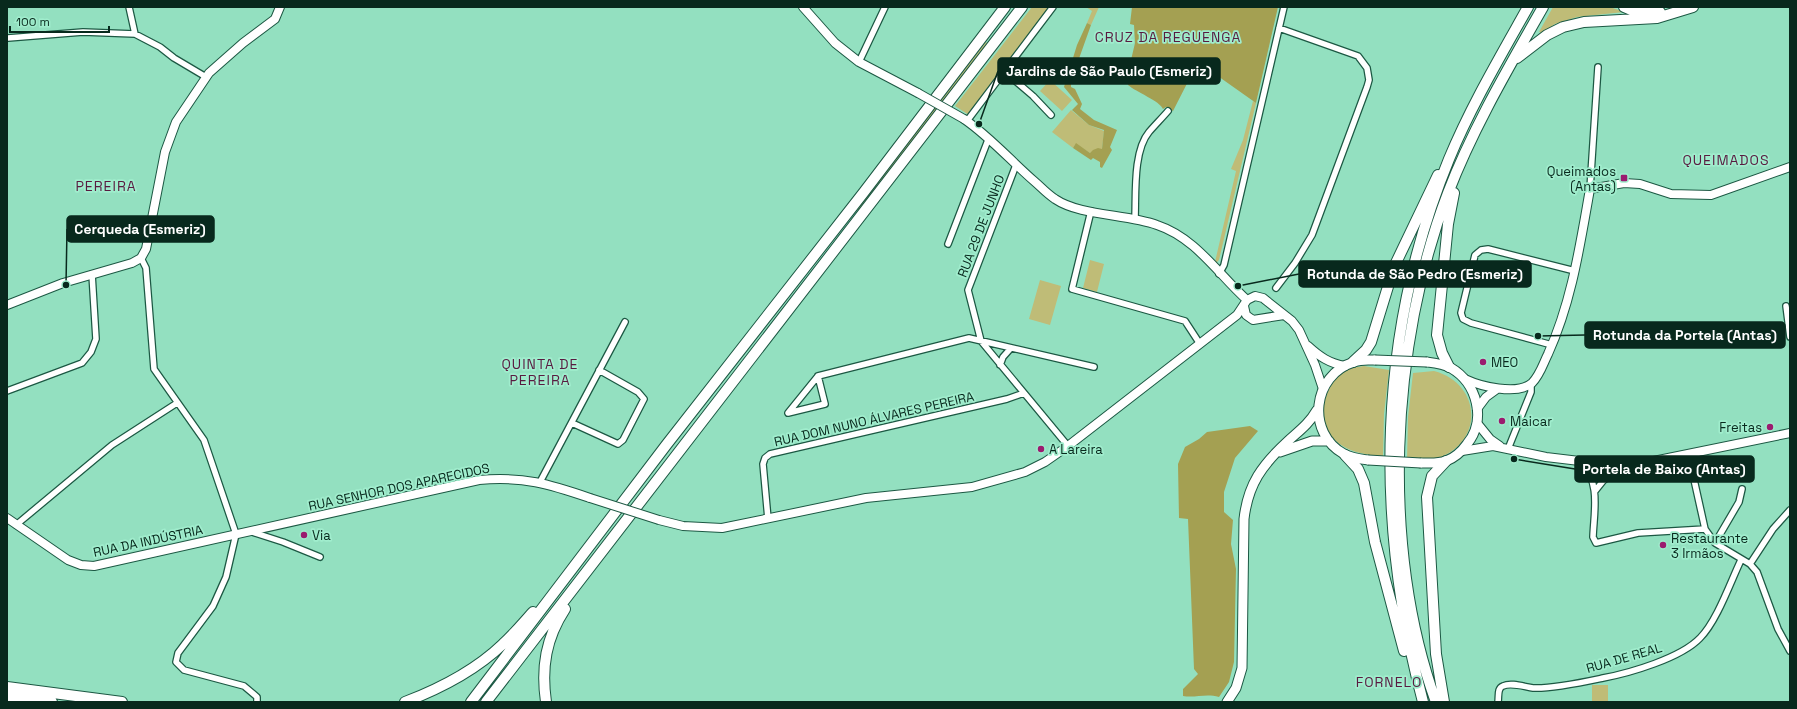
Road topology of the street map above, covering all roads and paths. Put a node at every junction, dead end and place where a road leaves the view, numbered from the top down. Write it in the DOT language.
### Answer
graph roads {
  1 [pos="130,7"];
  2 [pos="280,7"];
  3 [pos="803,7"];
  4 [pos="885,7"];
  5 [pos="1005,7"];
  6 [pos="1022,7"];
  7 [pos="1053,7"];
  8 [pos="1284,7"];
  9 [pos="1528,7"];
  10 [pos="1543,7"];
  11 [pos="1624,7"];
  12 [pos="1693,7"];
  13 [pos="1682,12"];
  14 [pos="1279,28"];
  15 [pos="135,34"];
  16 [pos="8,38"];
  17 [pos="859,62"];
  18 [pos="1511,64"];
  19 [pos="1598,67"];
  20 [pos="1005,72"];
  21 [pos="206,77"];
  22 [pos="1168,111"];
  23 [pos="1051,115"];
  24 [pos="965,120"];
  25 [pos="1461,133"];
  26 [pos="988,140"];
  27 [pos="1464,157"];
  28 [pos="1016,165"];
  29 [pos="1790,167"];
  30 [pos="1590,189"];
  31 [pos="1091,211"];
  32 [pos="1135,218"];
  33 [pos="948,244"];
  34 [pos="141,258"];
  35 [pos="1576,271"];
  36 [pos="92,274"];
  37 [pos="1219,274"];
  38 [pos="1276,288"];
  39 [pos="1266,302"];
  40 [pos="1246,303"];
  41 [pos="7,305"];
  42 [pos="1786,306"];
  43 [pos="1284,315"];
  44 [pos="1250,318"];
  45 [pos="1263,318"];
  46 [pos="625,322"];
  47 [pos="1223,325"];
  48 [pos="1790,337"];
  49 [pos="980,342"];
  50 [pos="1200,344"];
  51 [pos="1307,345"];
  52 [pos="1552,345"];
  53 [pos="1011,348"];
  54 [pos="1350,364"];
  55 [pos="1000,365"];
  56 [pos="1094,367"];
  57 [pos="1450,367"];
  58 [pos="600,370"];
  59 [pos="818,376"];
  60 [pos="1465,379"];
  61 [pos="1531,384"];
  62 [pos="1323,389"];
  63 [pos="1496,389"];
  64 [pos="7,391"];
  65 [pos="1024,393"];
  66 [pos="177,403"];
  67 [pos="1478,409"];
  68 [pos="1317,410"];
  69 [pos="572,423"];
  70 [pos="1477,423"];
  71 [pos="1790,433"];
  72 [pos="1329,441"];
  73 [pos="1068,446"];
  74 [pos="1505,448"];
  75 [pos="1462,451"];
  76 [pos="1696,453"];
  77 [pos="1345,454"];
  78 [pos="1275,455"];
  79 [pos="1679,457"];
  80 [pos="1446,461"];
  81 [pos="1581,462"];
  82 [pos="1623,466"];
  83 [pos="1691,466"];
  84 [pos="540,482"];
  85 [pos="1742,489"];
  86 [pos="1595,491"];
  87 [pos="1790,510"];
  88 [pos="7,518"];
  89 [pos="768,519"];
  90 [pos="16,525"];
  91 [pos="1705,529"];
  92 [pos="250,531"];
  93 [pos="236,534"];
  94 [pos="1715,543"];
  95 [pos="320,557"];
  96 [pos="1741,560"];
  97 [pos="1750,564"];
  98 [pos="578,583"];
  99 [pos="547,603"];
  100 [pos="1790,651"];
  101 [pos="7,687"];
  102 [pos="7,696"];
  103 [pos="52,702"];
  104 [pos="122,702"];
  105 [pos="257,702"];
  106 [pos="405,702"];
  107 [pos="471,702"];
  108 [pos="486,702"];
  109 [pos="546,702"];
  110 [pos="1227,702"];
  111 [pos="1423,702"];
  112 [pos="1436,702"];
  113 [pos="1444,702"];
  114 [pos="1498,702"];
  1 -- 15 [label="street"];
  2 -- 21 [label="street"];
  3 -- 17 [label="street"];
  4 -- 17 [label="street"];
  5 -- 99 [label="highway"];
  6 -- 98 [label="highway"];
  7 -- 20 [label="street"];
  8 -- 14 [label="street"];
  9 -- 25 [label="highway"];
  10 -- 18 [label="highway"];
  11 -- 13 [label="highway"];
  12 -- 13 [label="highway"];
  13 -- 18 [label="highway"];
  14 -- 37 [label="street"];
  14 -- 38 [label="street"];
  15 -- 16 [label="street"];
  15 -- 21 [label="street"];
  17 -- 24 [label="street, bridge"];
  18 -- 27 [label="highway"];
  19 -- 30 [label="street"];
  20 -- 23 [label="street"];
  20 -- 24 [label="street"];
  21 -- 34 [label="street"];
  22 -- 32 [label="street"];
  24 -- 26 [label="street"];
  25 -- 54 [label="highway"];
  25 -- 111 [label="highway"];
  26 -- 28 [label="street"];
  26 -- 33 [label="street"];
  27 -- 57 [label="highway"];
  27 -- 112 [label="highway"];
  28 -- 31 [label="street"];
  28 -- 49 [label="street, RUA 29 DE JUNHO"];
  29 -- 30 [label="street"];
  30 -- 35 [label="street"];
  31 -- 32 [label="street"];
  31 -- 50 [label="street"];
  32 -- 37 [label="street"];
  34 -- 36 [label="street"];
  34 -- 66 [label="street"];
  35 -- 52 [label="street"];
  35 -- 52 [label="street"];
  36 -- 41 [label="street"];
  36 -- 64 [label="street"];
  37 -- 40 [label="street"];
  39 -- 40 [label="street"];
  39 -- 43 [label="street"];
  39 -- 45 [label="street"];
  40 -- 44 [label="street"];
  40 -- 47 [label="street, RUA SENHOR DOS APARECIDOS"];
  42 -- 48 [label="street"];
  43 -- 45 [label="street"];
  43 -- 51 [label="street"];
  44 -- 45 [label="street"];
  44 -- 47 [label="street"];
  46 -- 58 [label="street"];
  47 -- 50 [label="street, RUA SENHOR DOS APARECIDOS"];
  49 -- 53 [label="street"];
  49 -- 55 [label="street"];
  49 -- 59 [label="street"];
  50 -- 73 [label="street, RUA SENHOR DOS APARECIDOS"];
  51 -- 54 [label="street"];
  51 -- 62 [label="street"];
  52 -- 61 [label="street"];
  53 -- 55 [label="street"];
  53 -- 56 [label="street"];
  54 -- 57 [label="main road, bridge"];
  54 -- 62 [label="main road"];
  55 -- 65 [label="street"];
  57 -- 60 [label="main road"];
  58 -- 69 [label="street"];
  58 -- 69 [label="street"];
  59 -- 59 [label="street"];
  60 -- 63 [label="street"];
  60 -- 67 [label="main road"];
  61 -- 63 [label="street"];
  61 -- 74 [label="street"];
  62 -- 68 [label="main road"];
  63 -- 67 [label="street"];
  65 -- 73 [label="street"];
  65 -- 89 [label="street, RUA DOM NUNO ÁLVARES PEREIRA"];
  66 -- 90 [label="street"];
  66 -- 93 [label="street"];
  67 -- 70 [label="main road"];
  68 -- 72 [label="main road"];
  68 -- 78 [label="main road"];
  69 -- 84 [label="street"];
  70 -- 74 [label="street"];
  70 -- 75 [label="main road"];
  71 -- 76 [label="street"];
  72 -- 77 [label="main road"];
  72 -- 78 [label="main road"];
  73 -- 89 [label="street, RUA SENHOR DOS APARECIDOS"];
  74 -- 75 [label="street"];
  74 -- 81 [label="street"];
  75 -- 80 [label="main road"];
  76 -- 79 [label="street"];
  76 -- 83 [label="street"];
  77 -- 80 [label="main road, bridge"];
  77 -- 111 [label="highway"];
  78 -- 110 [label="main road"];
  79 -- 82 [label="street"];
  79 -- 83 [label="street"];
  80 -- 113 [label="highway"];
  81 -- 82 [label="street"];
  81 -- 86 [label="street"];
  82 -- 86 [label="street"];
  83 -- 91 [label="street"];
  84 -- 89 [label="street, RUA SENHOR DOS APARECIDOS, bridge"];
  84 -- 92 [label="street, RUA SENHOR DOS APARECIDOS"];
  85 -- 94 [label="street"];
  86 -- 91 [label="street"];
  87 -- 97 [label="street"];
  88 -- 90 [label="street, RUA DA INDÚSTRIA"];
  90 -- 93 [label="street, RUA DA INDÚSTRIA"];
  91 -- 94 [label="street"];
  92 -- 93 [label="street, RUA SENHOR DOS APARECIDOS"];
  92 -- 95 [label="street"];
  93 -- 105 [label="street"];
  94 -- 96 [label="street"];
  96 -- 97 [label="street"];
  96 -- 114 [label="street, RUA DE REAL"];
  97 -- 100 [label="street"];
  98 -- 108 [label="highway"];
  98 -- 109 [label="highway"];
  99 -- 106 [label="highway"];
  99 -- 107 [label="highway"];
  101 -- 104 [label="highway"];
  102 -- 103 [label="highway"];
}
